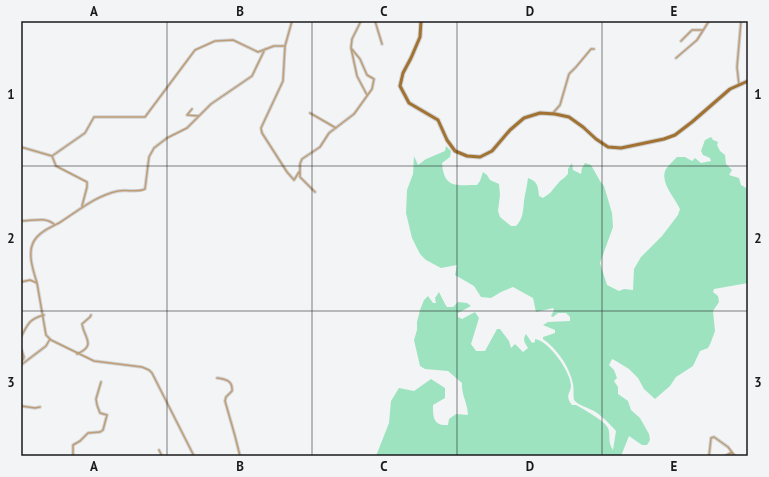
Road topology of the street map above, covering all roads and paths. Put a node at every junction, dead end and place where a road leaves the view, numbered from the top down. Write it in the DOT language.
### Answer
graph roads {
  1 [pos="292,21"];
  2 [pos="361,21"];
  3 [pos="375,21"];
  4 [pos="421,21"];
  5 [pos="709,21"];
  6 [pos="741,21"];
  7 [pos="704,29"];
  8 [pos="681,41"];
  9 [pos="382,44"];
  10 [pos="285,46"];
  11 [pos="351,48"];
  12 [pos="265,49"];
  13 [pos="594,49"];
  14 [pos="676,58"];
  15 [pos="748,81"];
  16 [pos="739,85"];
  17 [pos="365,91"];
  18 [pos="367,95"];
  19 [pos="365,98"];
  20 [pos="192,109"];
  21 [pos="310,113"];
  22 [pos="552,114"];
  23 [pos="198,116"];
  24 [pos="336,128"];
  25 [pos="21,146"];
  26 [pos="52,156"];
  27 [pos="300,170"];
  28 [pos="315,192"];
  29 [pos="82,208"];
  30 [pos="21,221"];
  31 [pos="55,225"];
  32 [pos="21,282"];
  33 [pos="37,283"];
  34 [pos="44,315"];
  35 [pos="91,315"];
  36 [pos="21,337"];
  37 [pos="50,339"];
  38 [pos="21,348"];
  39 [pos="77,354"];
  40 [pos="21,365"];
  41 [pos="217,378"];
  42 [pos="100,382"];
  43 [pos="21,406"];
  44 [pos="40,407"];
  45 [pos="159,450"];
  46 [pos="732,452"];
  47 [pos="74,456"];
  48 [pos="162,456"];
  49 [pos="194,456"];
  50 [pos="240,456"];
  51 [pos="709,456"];
  52 [pos="726,456"];
  53 [pos="735,456"];
  1 -- 10 [label="street"];
  2 -- 11 [label="street"];
  3 -- 9 [label="street"];
  4 -- 22 [label="main road"];
  5 -- 7 [label="street"];
  6 -- 16 [label="street"];
  7 -- 8 [label="street"];
  7 -- 14 [label="street"];
  10 -- 12 [label="street"];
  10 -- 27 [label="street"];
  11 -- 17 [label="street"];
  11 -- 18 [label="street"];
  12 -- 23 [label="street"];
  12 -- 26 [label="street"];
  13 -- 22 [label="street"];
  15 -- 16 [label="main road"];
  16 -- 22 [label="main road"];
  17 -- 18 [label="street"];
  17 -- 19 [label="street"];
  18 -- 19 [label="street"];
  19 -- 24 [label="street"];
  20 -- 23 [label="street"];
  21 -- 24 [label="street"];
  23 -- 29 [label="street"];
  24 -- 27 [label="street"];
  25 -- 26 [label="street"];
  26 -- 29 [label="street"];
  27 -- 28 [label="street"];
  29 -- 31 [label="street"];
  30 -- 31 [label="street"];
  31 -- 33 [label="street"];
  32 -- 33 [label="street"];
  33 -- 34 [label="street"];
  34 -- 36 [label="street"];
  34 -- 37 [label="street"];
  35 -- 39 [label="street"];
  37 -- 39 [label="street"];
  37 -- 40 [label="street"];
  38 -- 40 [label="street"];
  39 -- 49 [label="street"];
  41 -- 50 [label="street"];
  42 -- 47 [label="street"];
  43 -- 44 [label="street"];
  45 -- 48 [label="street"];
  46 -- 51 [label="street"];
  46 -- 52 [label="street"];
  46 -- 53 [label="street"];
}
